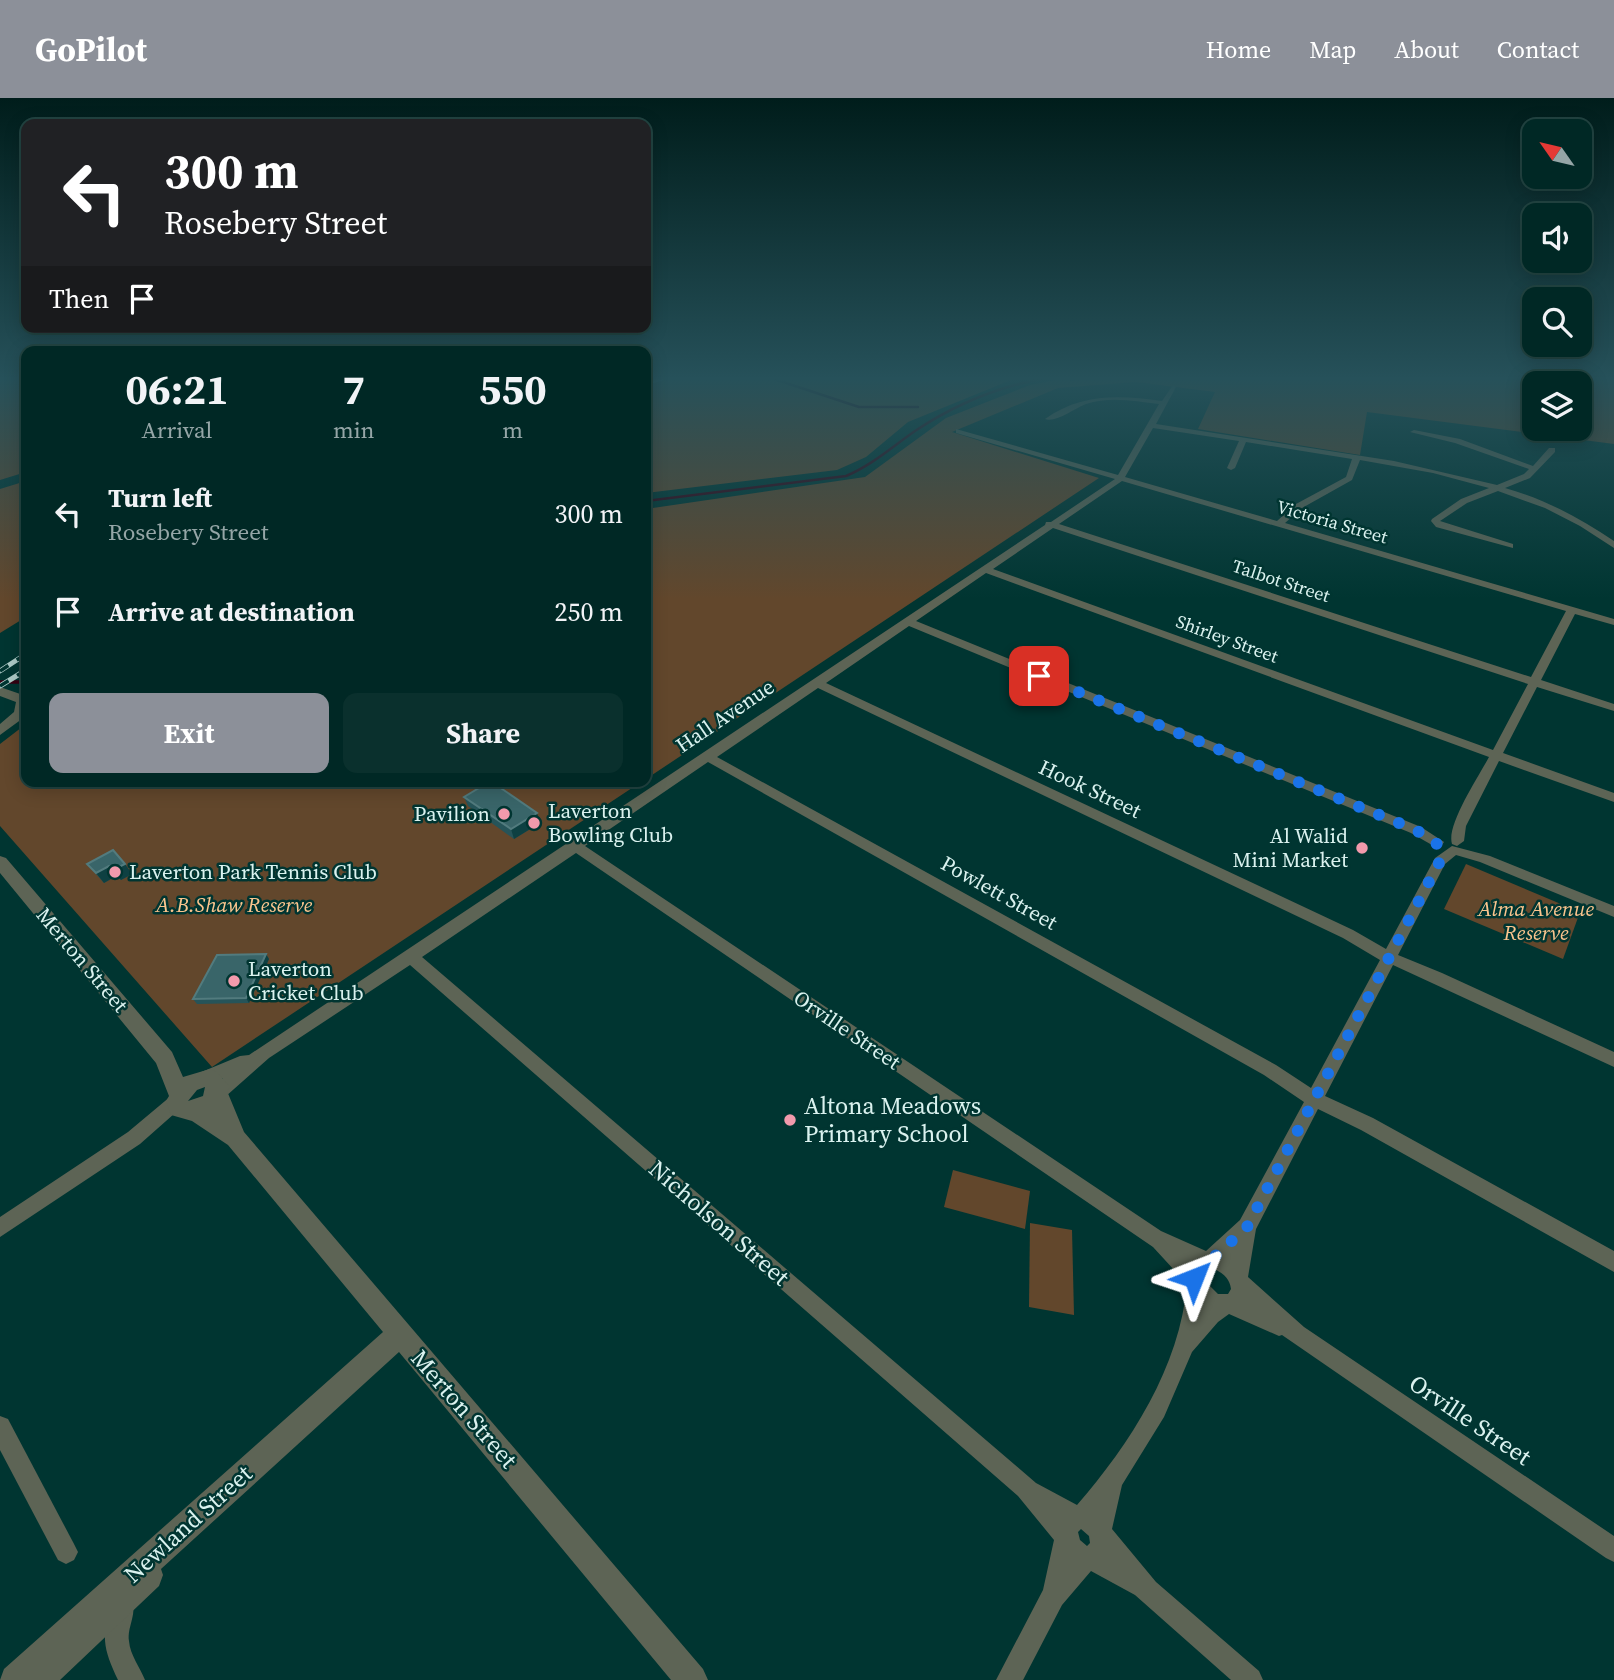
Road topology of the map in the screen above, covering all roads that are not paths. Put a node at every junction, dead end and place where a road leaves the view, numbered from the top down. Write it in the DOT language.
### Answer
graph roads {
  1 [pos="1029,452"];
  2 [pos="1133,452"];
  3 [pos="1237,452"];
  4 [pos="1324,452"];
  5 [pos="1487,452"];
  6 [pos="1550,452"];
  7 [pos="1357,457"];
  8 [pos="1231,468"];
  9 [pos="1535,469"];
  10 [pos="1116,478"];
  11 [pos="1496,488"];
  12 [pos="1049,524"];
  13 [pos="1278,525"];
  14 [pos="1613,530"];
  15 [pos="1596,531"];
  16 [pos="1614,545"];
  17 [pos="1510,546"];
  18 [pos="983,569"];
  19 [pos="1572,610"];
  20 [pos="906,621"];
  21 [pos="1614,622"];
  22 [pos="1534,681"];
  23 [pos="815,682"];
  24 [pos="0,691"];
  25 [pos="21,699"];
  26 [pos="1614,708"];
  27 [pos="21,713"];
  28 [pos="0,731"];
  29 [pos="1495,755"];
  30 [pos="706,756"];
  31 [pos="1614,798"];
  32 [pos="574,845"];
  33 [pos="1448,846"];
  34 [pos="0,862"];
  35 [pos="1614,912"];
  36 [pos="1390,955"];
  37 [pos="411,957"];
  38 [pos="165,1058"];
  39 [pos="1614,1060"];
  40 [pos="211,1086"];
  41 [pos="1316,1095"];
  42 [pos="186,1105"];
  43 [pos="236,1138"];
  44 [pos="1247,1227"];
  45 [pos="0,1228"];
  46 [pos="1614,1262"];
  47 [pos="1202,1271"];
  48 [pos="1240,1281"];
  49 [pos="1227,1305"];
  50 [pos="400,1334"];
  51 [pos="1297,1334"];
  52 [pos="1184,1347"];
  53 [pos="362,1368"];
  54 [pos="0,1427"];
  55 [pos="1113,1482"];
  56 [pos="1072,1527"];
  57 [pos="1101,1533"];
  58 [pos="1614,1550"];
  59 [pos="66,1552"];
  60 [pos="1089,1559"];
  61 [pos="131,1591"];
  62 [pos="1147,1591"];
  63 [pos="1053,1596"];
  64 [pos="75,1645"];
  65 [pos="115,1647"];
  66 [pos="15,1680"];
  67 [pos="37,1680"];
  68 [pos="132,1680"];
  69 [pos="692,1680"];
  70 [pos="1009,1680"];
  71 [pos="1250,1680"];
  1 -- 10 [label="street, Victoria Street"];
  2 -- 10 [label="street"];
  3 -- 8 [label="street"];
  4 -- 7 [label="street"];
  5 -- 9 [label="street"];
  6 -- 9 [label="street"];
  7 -- 11 [label="street"];
  7 -- 13 [label="street"];
  9 -- 11 [label="street"];
  10 -- 12 [label="street, Hall Avenue"];
  10 -- 13 [label="street, Victoria Street"];
  11 -- 15 [label="street"];
  11 -- 17 [label="street"];
  12 -- 18 [label="street, Hall Avenue"];
  12 -- 22 [label="street, Talbot Street"];
  13 -- 19 [label="street, Victoria Street"];
  14 -- 15 [label="street"];
  15 -- 16 [label="street"];
  18 -- 20 [label="street, Hall Avenue"];
  18 -- 29 [label="street, Shirley Street"];
  19 -- 21 [label="street, Victoria Street"];
  19 -- 22 [label="street"];
  20 -- 23 [label="street, Hall Avenue"];
  20 -- 33 [label="street"];
  22 -- 26 [label="street, Talbot Street"];
  22 -- 29 [label="street"];
  23 -- 30 [label="street, Hall Avenue"];
  23 -- 36 [label="street, Hook Street"];
  24 -- 25 [label="street"];
  27 -- 28 [label="street"];
  29 -- 31 [label="street, Shirley Street"];
  29 -- 33 [label="street"];
  30 -- 32 [label="street, Hall Avenue"];
  30 -- 41 [label="street, Powlett Street"];
  32 -- 37 [label="street, Hall Avenue"];
  32 -- 47 [label="street, Orville Street"];
  33 -- 35 [label="street"];
  33 -- 36 [label="street"];
  34 -- 38 [label="street, Merton Street"];
  36 -- 39 [label="street, Hook Street"];
  36 -- 41 [label="street"];
  37 -- 40 [label="street, Hall Avenue"];
  37 -- 56 [label="street, Nicholson Street"];
  38 -- 40 [label="street, Merton Street"];
  38 -- 42 [label="street, Merton Street"];
  40 -- 42 [label="street"];
  40 -- 43 [label="street, Merton Street"];
  41 -- 44 [label="street"];
  41 -- 46 [label="street, Powlett Street"];
  42 -- 43 [label="street, Merton Street"];
  42 -- 45 [label="street"];
  43 -- 50 [label="street, Merton Street"];
  44 -- 47 [label="street"];
  44 -- 48 [label="street"];
  47 -- 48 [label="street"];
  47 -- 49 [label="street"];
  47 -- 52 [label="street"];
  48 -- 49 [label="street"];
  48 -- 51 [label="street, Orville Street"];
  49 -- 51 [label="street, Orville Street"];
  49 -- 52 [label="street"];
  50 -- 53 [label="street, Newland Street"];
  50 -- 69 [label="street, Merton Street"];
  51 -- 58 [label="street, Orville Street"];
  52 -- 55 [label="street"];
  53 -- 61 [label="street, Newland Street"];
  53 -- 66 [label="street, Newland Street"];
  54 -- 59 [label="street"];
  55 -- 56 [label="street"];
  55 -- 57 [label="street"];
  56 -- 57 [label="street"];
  56 -- 60 [label="street"];
  56 -- 63 [label="street"];
  57 -- 60 [label="street"];
  57 -- 62 [label="street"];
  60 -- 62 [label="street"];
  60 -- 63 [label="street"];
  61 -- 64 [label="street, Newland Street"];
  61 -- 65 [label="street"];
  62 -- 71 [label="street"];
  63 -- 70 [label="street"];
  64 -- 65 [label="street"];
  64 -- 67 [label="street, Newland Street"];
  65 -- 68 [label="street"];
}
